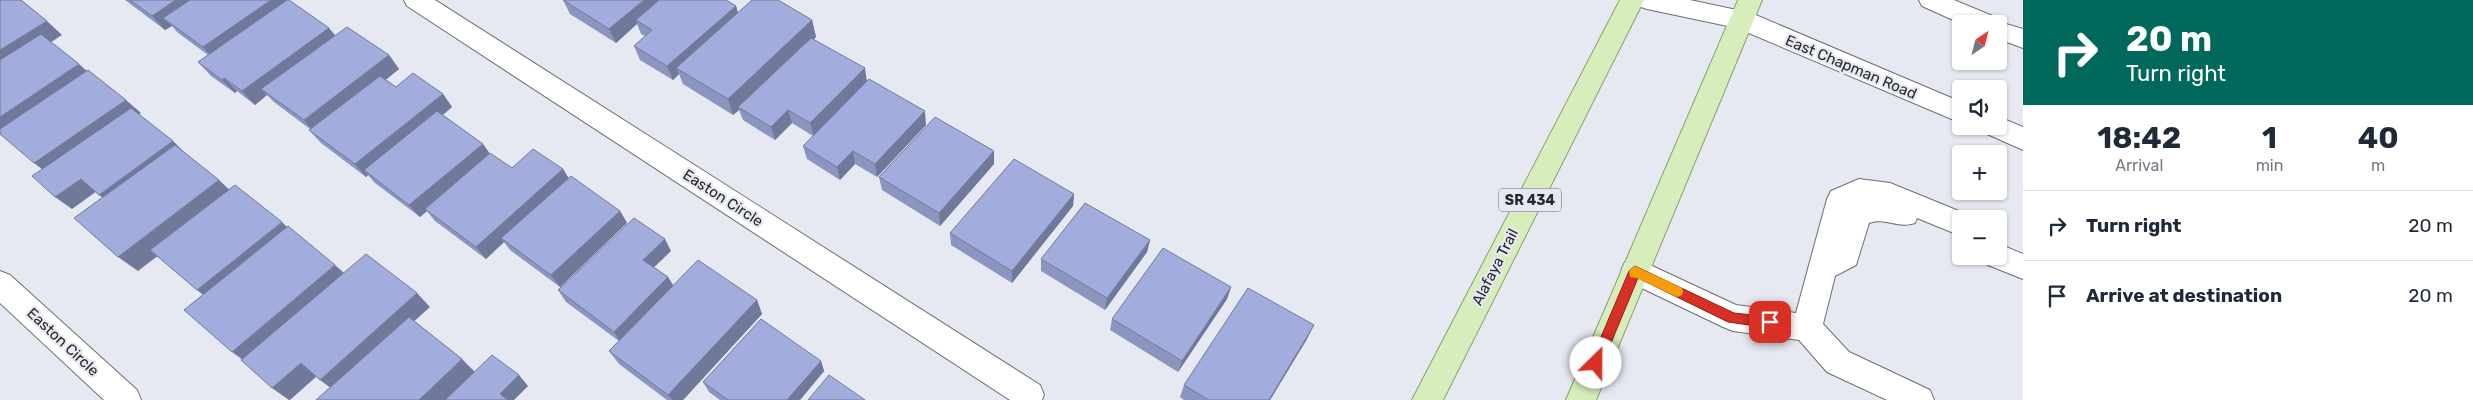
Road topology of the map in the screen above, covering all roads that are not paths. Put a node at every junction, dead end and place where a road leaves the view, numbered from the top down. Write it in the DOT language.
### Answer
graph roads {
  1 [pos="416,0"];
  2 [pos="1632,0"];
  3 [pos="1647,0"];
  4 [pos="1715,0"];
  5 [pos="1930,0"];
  6 [pos="1746,10"];
  7 [pos="1965,15"];
  8 [pos="2008,33"];
  9 [pos="2023,39"];
  10 [pos="1952,109"];
  11 [pos="2007,132"];
  12 [pos="2023,139"];
  13 [pos="1952,220"];
  14 [pos="1952,236"];
  15 [pos="2007,243"];
  16 [pos="2023,250"];
  17 [pos="2007,260"];
  18 [pos="1822,268"];
  19 [pos="2023,268"];
  20 [pos="1635,271"];
  21 [pos="0,284"];
  22 [pos="1807,328"];
  23 [pos="1029,398"];
  24 [pos="126,400"];
  25 [pos="1427,400"];
  26 [pos="1581,400"];
  27 [pos="1919,400"];
  1 -- 23 [label="street, Easton Circle"];
  2 -- 25 [label="main road, Alafaya Trail / SR 434"];
  3 -- 6 [label="street"];
  4 -- 6 [label="street"];
  5 -- 7 [label="street"];
  6 -- 10 [label="street, East Chapman Road"];
  6 -- 20 [label="main road"];
  8 -- 9 [label="street"];
  11 -- 12 [label="street"];
  13 -- 18 [label="street"];
  14 -- 18 [label="street"];
  15 -- 16 [label="street"];
  17 -- 19 [label="street"];
  18 -- 22 [label="street"];
  20 -- 22 [label="street"];
  20 -- 26 [label="main road"];
  21 -- 24 [label="street, Easton Circle"];
  22 -- 27 [label="street"];
}
